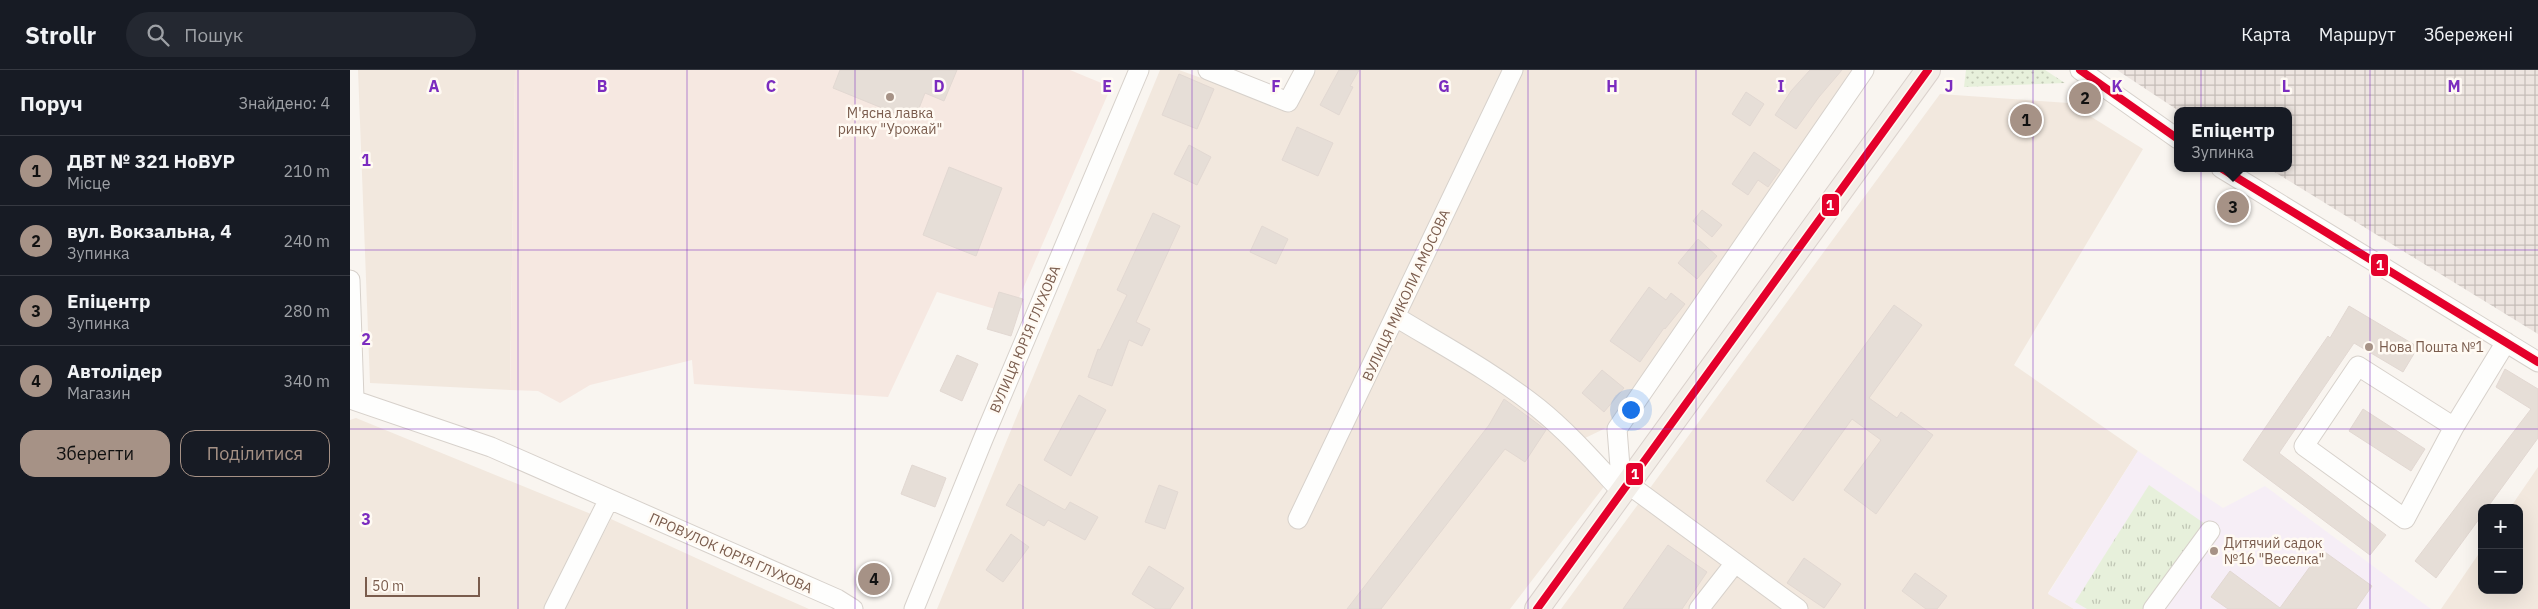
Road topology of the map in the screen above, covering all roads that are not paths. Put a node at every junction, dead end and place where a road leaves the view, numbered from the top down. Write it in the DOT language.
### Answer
graph roads {
  1 [pos="1139,70"];
  2 [pos="1208,70"];
  3 [pos="1305,70"];
  4 [pos="1513,70"];
  5 [pos="1864,70"];
  6 [pos="1928,70"];
  7 [pos="2080,70"];
  8 [pos="2174,136"];
  9 [pos="2228,172"];
  10 [pos="350,280"];
  11 [pos="1396,317"];
  12 [pos="2506,342"];
  13 [pos="2538,362"];
  14 [pos="352,399"];
  15 [pos="2454,426"];
  16 [pos="1625,488"];
  17 [pos="609,499"];
  18 [pos="1298,519"];
  19 [pos="2210,531"];
  20 [pos="1735,563"];
  21 [pos="554,609"];
  22 [pos="853,609"];
  23 [pos="914,609"];
  24 [pos="1537,609"];
  25 [pos="1699,609"];
  26 [pos="1798,609"];
  27 [pos="2153,609"];
  1 -- 23 [label="street, ВУЛИЦЯ ЮРІЯ ГЛУХОВА"];
  2 -- 3 [label="street"];
  4 -- 11 [label="street, ВУЛИЦЯ МИКОЛИ АМОСОВА"];
  5 -- 16 [label="street"];
  6 -- 16 [label="main road"];
  7 -- 8 [label="street"];
  9 -- 12 [label="street"];
  10 -- 14 [label="street"];
  11 -- 16 [label="street"];
  11 -- 18 [label="street, ВУЛИЦЯ МИКОЛИ АМОСОВА"];
  12 -- 13 [label="street"];
  12 -- 15 [label="street"];
  14 -- 17 [label="street, ПРОВУЛОК ЮРІЯ ГЛУХОВА"];
  15 -- 15 [label="street"];
  16 -- 20 [label="street"];
  16 -- 24 [label="main road"];
  17 -- 21 [label="street"];
  17 -- 22 [label="street, ПРОВУЛОК ЮРІЯ ГЛУХОВА"];
  19 -- 27 [label="street"];
  20 -- 25 [label="street"];
  20 -- 26 [label="street"];
}
